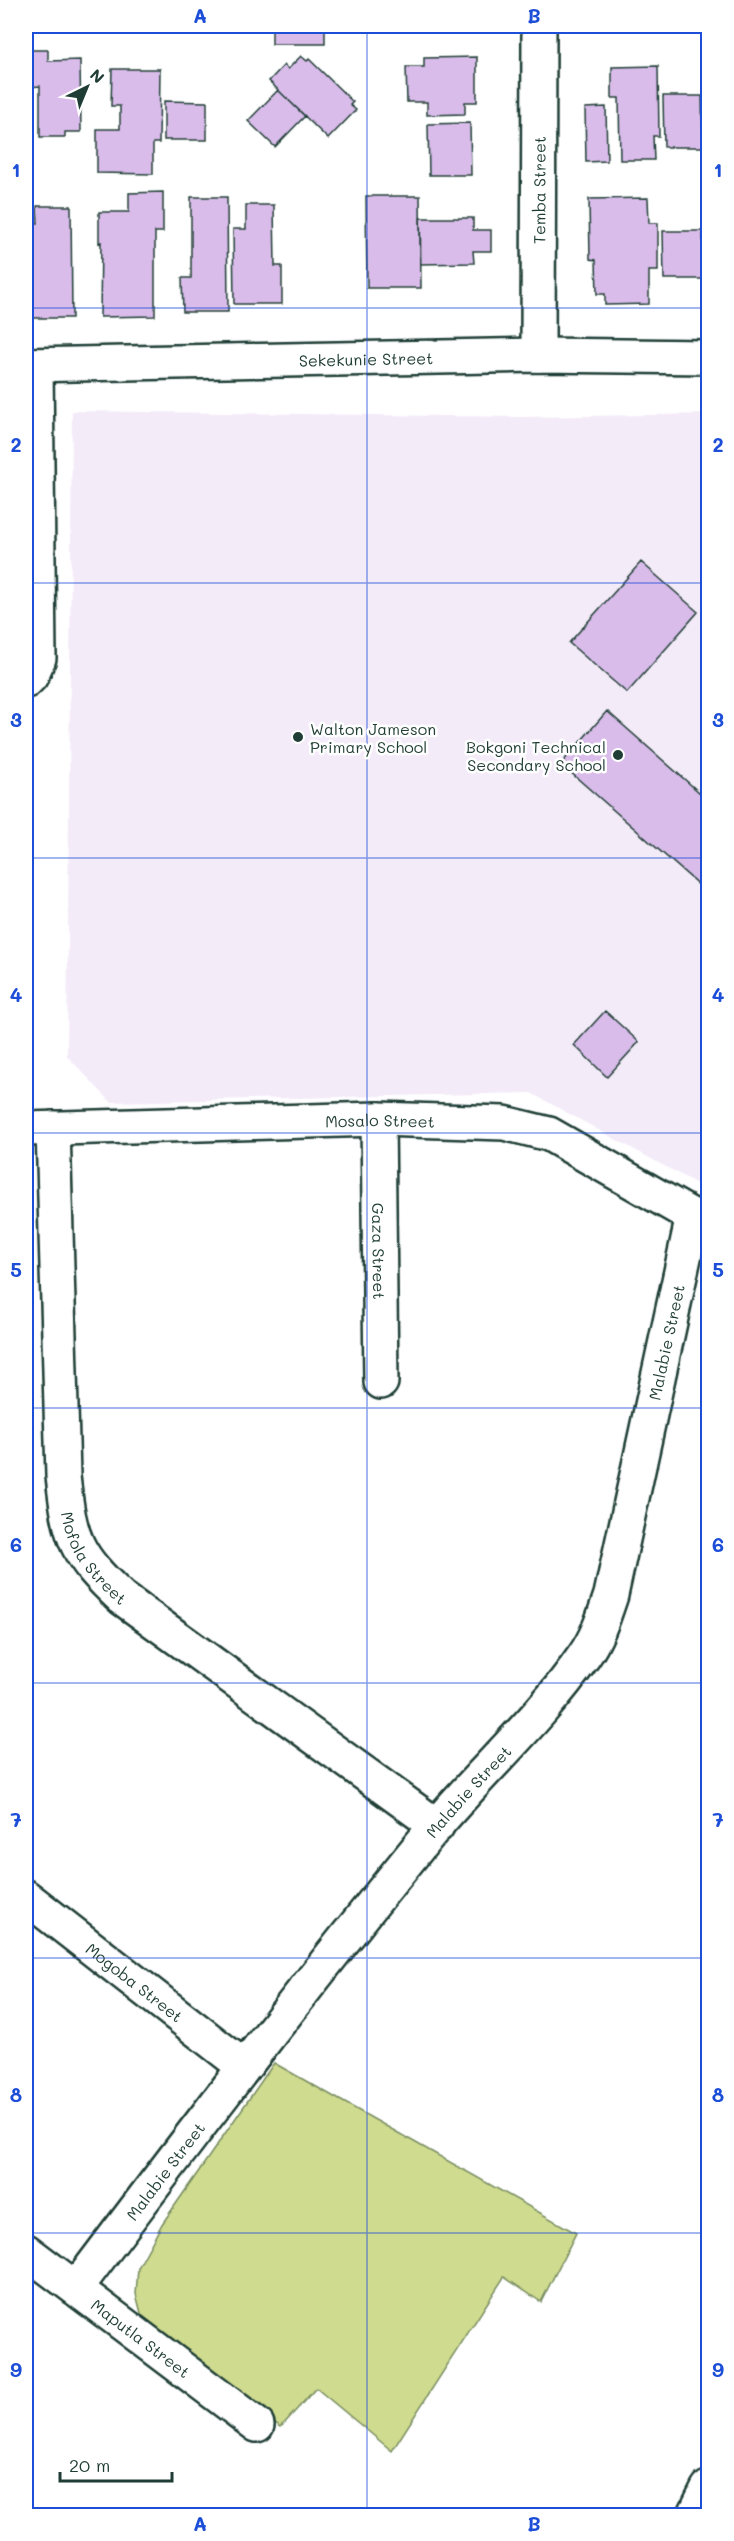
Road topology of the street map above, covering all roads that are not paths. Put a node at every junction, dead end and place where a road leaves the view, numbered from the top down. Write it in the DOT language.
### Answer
graph roads {
  1 [pos="539,26"];
  2 [pos="538,355"];
  3 [pos="708,357"];
  4 [pos="31,365"];
  5 [pos="26,681"];
  6 [pos="378,1119"];
  7 [pos="39,1128"];
  8 [pos="701,1221"];
  9 [pos="381,1382"];
  10 [pos="436,1826"];
  11 [pos="26,1897"];
  12 [pos="243,2066"];
  13 [pos="26,2251"];
  14 [pos="76,2288"];
  15 [pos="257,2425"];
  16 [pos="708,2488"];
  17 [pos="694,2516"];
  1 -- 2 [label="street, Temba Street"];
  2 -- 3 [label="street, Sekekunie Street"];
  2 -- 4 [label="street, Sekekunie Street"];
  4 -- 5 [label="street"];
  6 -- 7 [label="street, Mosalo Street"];
  6 -- 8 [label="street, Mosalo Street"];
  6 -- 9 [label="street, Gaza Street"];
  7 -- 10 [label="street, Mofola Street"];
  8 -- 10 [label="street, Malabie Street"];
  10 -- 12 [label="street, Malabie Street"];
  11 -- 12 [label="street, Mogoba Street"];
  12 -- 14 [label="street, Malabie Street"];
  13 -- 14 [label="street, Maputla Street"];
  14 -- 15 [label="street, Maputla Street"];
  16 -- 17 [label="street"];
}
